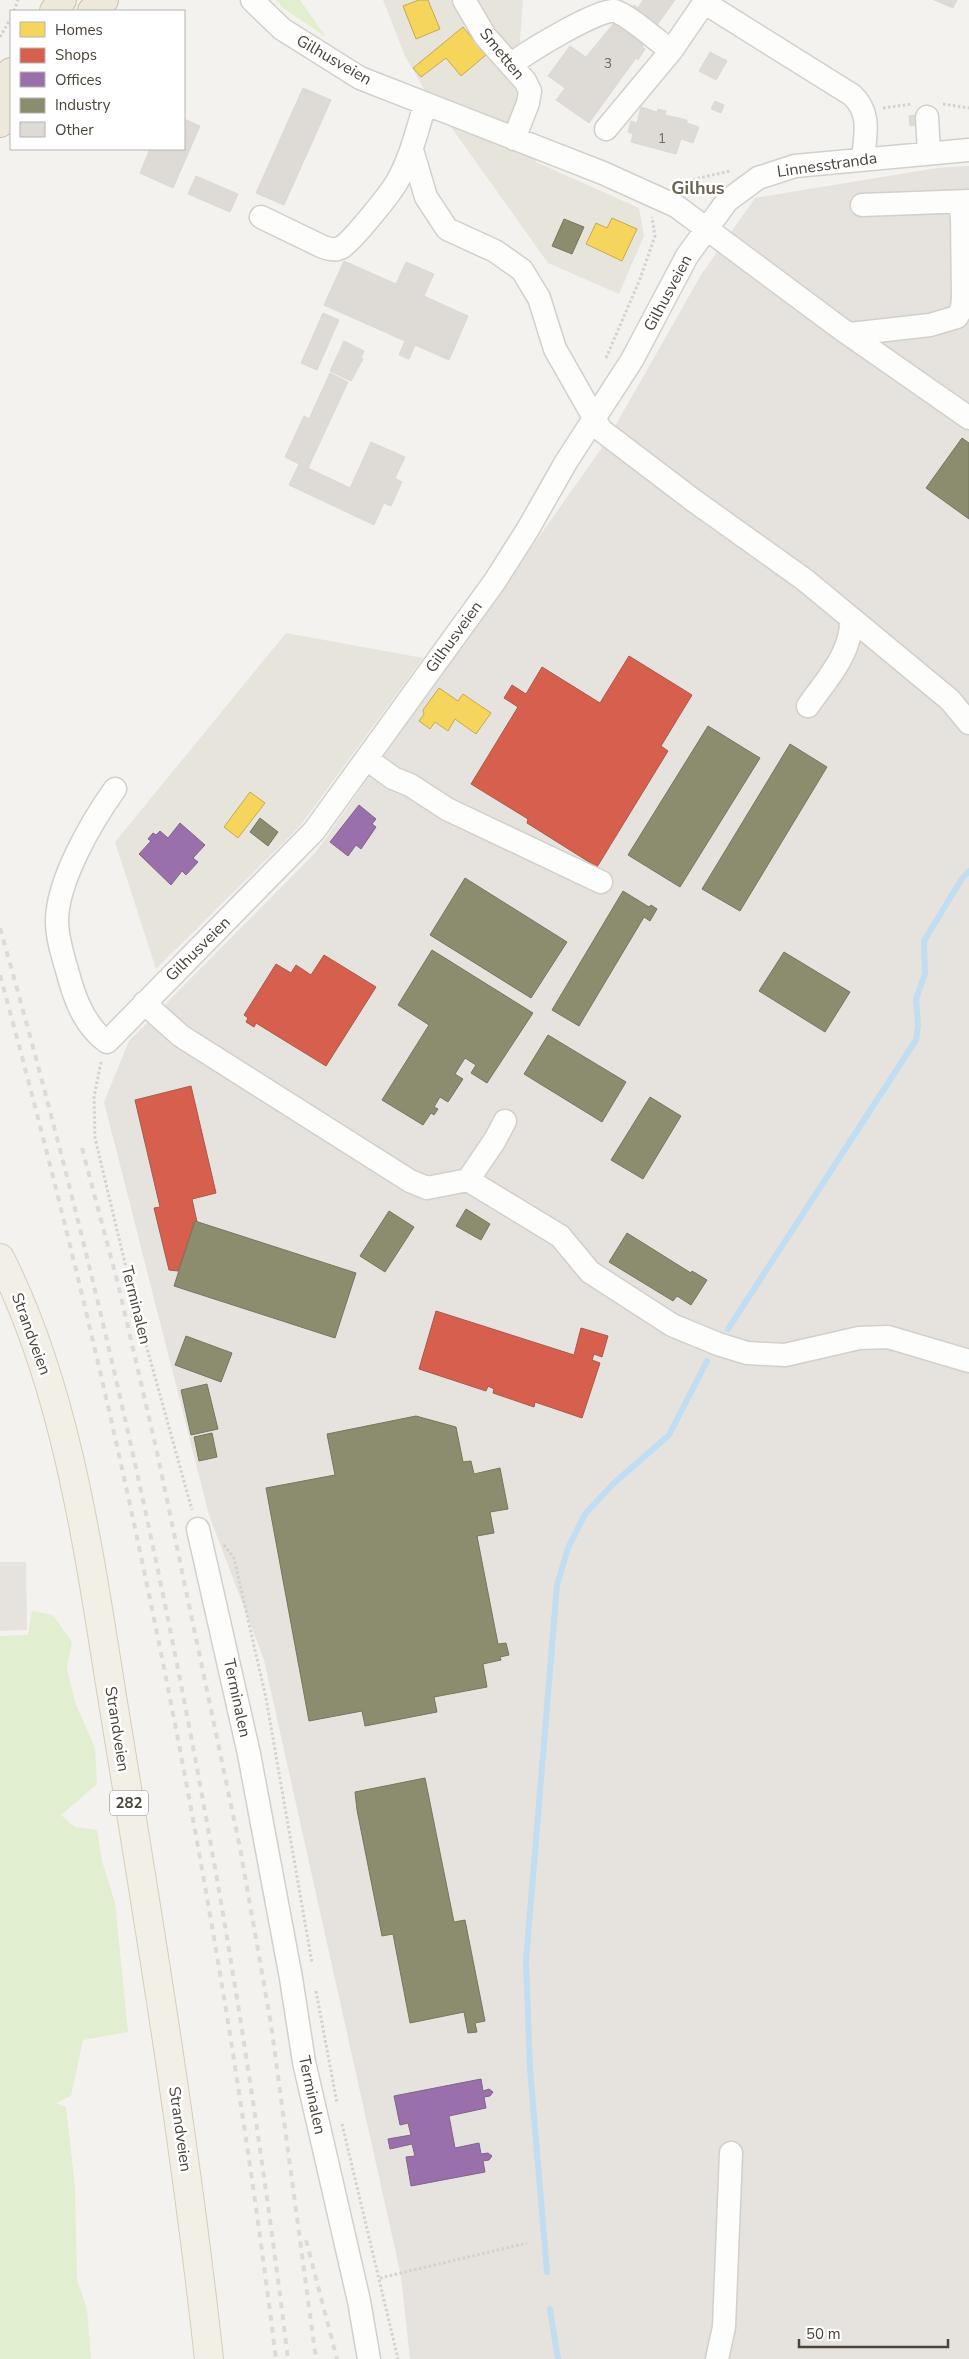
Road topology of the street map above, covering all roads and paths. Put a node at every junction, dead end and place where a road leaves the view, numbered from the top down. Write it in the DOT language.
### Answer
graph roads {
  1 [pos="104,0"];
  2 [pos="239,0"];
  3 [pos="252,0"];
  4 [pos="464,0"];
  5 [pos="706,1"];
  6 [pos="93,10"];
  7 [pos="268,17"];
  8 [pos="10,20"];
  9 [pos="0,37"];
  10 [pos="670,51"];
  11 [pos="511,65"];
  12 [pos="10,73"];
  13 [pos="0,87"];
  14 [pos="425,105"];
  15 [pos="10,109"];
  16 [pos="928,117"];
  17 [pos="0,123"];
  18 [pos="606,129"];
  19 [pos="514,139"];
  20 [pos="412,150"];
  21 [pos="969,150"];
  22 [pos="929,153"];
  23 [pos="863,159"];
  24 [pos="733,170"];
  25 [pos="670,183"];
  26 [pos="964,202"];
  27 [pos="862,205"];
  28 [pos="652,213"];
  29 [pos="261,217"];
  30 [pos="707,227"];
  31 [pos="965,267"];
  32 [pos="963,322"];
  33 [pos="850,334"];
  34 [pos="604,362"];
  35 [pos="593,418"];
  36 [pos="969,418"];
  37 [pos="852,618"];
  38 [pos="808,706"];
  39 [pos="969,722"];
  40 [pos="367,759"];
  41 [pos="115,789"];
  42 [pos="601,882"];
  43 [pos="144,1003"];
  44 [pos="107,1042"];
  45 [pos="505,1121"];
  46 [pos="468,1180"];
  47 [pos="0,1258"];
  48 [pos="969,1361"];
  49 [pos="198,1529"];
  50 [pos="312,1965"];
  51 [pos="315,1984"];
  52 [pos="339,2111"];
  53 [pos="341,2119"];
  54 [pos="731,2153"];
  55 [pos="527,2243"];
  56 [pos="380,2278"];
  57 [pos="208,2359"];
  58 [pos="369,2359"];
  59 [pos="398,2359"];
  60 [pos="717,2359"];
  1 -- 6 [label="highway"];
  2 -- 7 [label="street, Gilhusveien"];
  3 -- 7 [label="street, Gilhusveien"];
  4 -- 11 [label="street, Smetten"];
  5 -- 10 [label="street"];
  5 -- 23 [label="street"];
  7 -- 14 [label="street, Gilhusveien"];
  8 -- 9 [label="path"];
  10 -- 11 [label="street"];
  10 -- 18 [label="street"];
  11 -- 19 [label="street, Smetten"];
  12 -- 13 [label="highway"];
  14 -- 19 [label="street, Gilhusveien"];
  14 -- 20 [label="street"];
  15 -- 17 [label="highway"];
  16 -- 22 [label="street"];
  19 -- 30 [label="street, Gilhusveien"];
  20 -- 29 [label="street"];
  20 -- 35 [label="street"];
  21 -- 22 [label="street, Linnesstranda"];
  22 -- 23 [label="street, Linnesstranda"];
  23 -- 30 [label="street, Linnesstranda"];
  24 -- 25 [label="path"];
  26 -- 27 [label="street"];
  26 -- 31 [label="street"];
  28 -- 34 [label="path"];
  30 -- 33 [label="street, Gilhusveien"];
  30 -- 35 [label="street, Gilhusveien"];
  31 -- 32 [label="street"];
  32 -- 33 [label="street"];
  33 -- 36 [label="street, Gilhusveien"];
  35 -- 37 [label="street"];
  35 -- 40 [label="street, Gilhusveien"];
  37 -- 38 [label="street"];
  37 -- 39 [label="street"];
  40 -- 42 [label="street"];
  40 -- 43 [label="street, Gilhusveien"];
  41 -- 44 [label="street"];
  43 -- 44 [label="street, Gilhusveien"];
  43 -- 46 [label="street"];
  44 -- 49 [label="path, Terminalen"];
  45 -- 46 [label="street"];
  46 -- 48 [label="street"];
  47 -- 57 [label="main road, Strandveien / 282"];
  49 -- 50 [label="path"];
  49 -- 58 [label="street, Terminalen"];
  51 -- 52 [label="path"];
  53 -- 56 [label="path"];
  54 -- 60 [label="street"];
  55 -- 56 [label="path"];
  56 -- 59 [label="path"];
}
